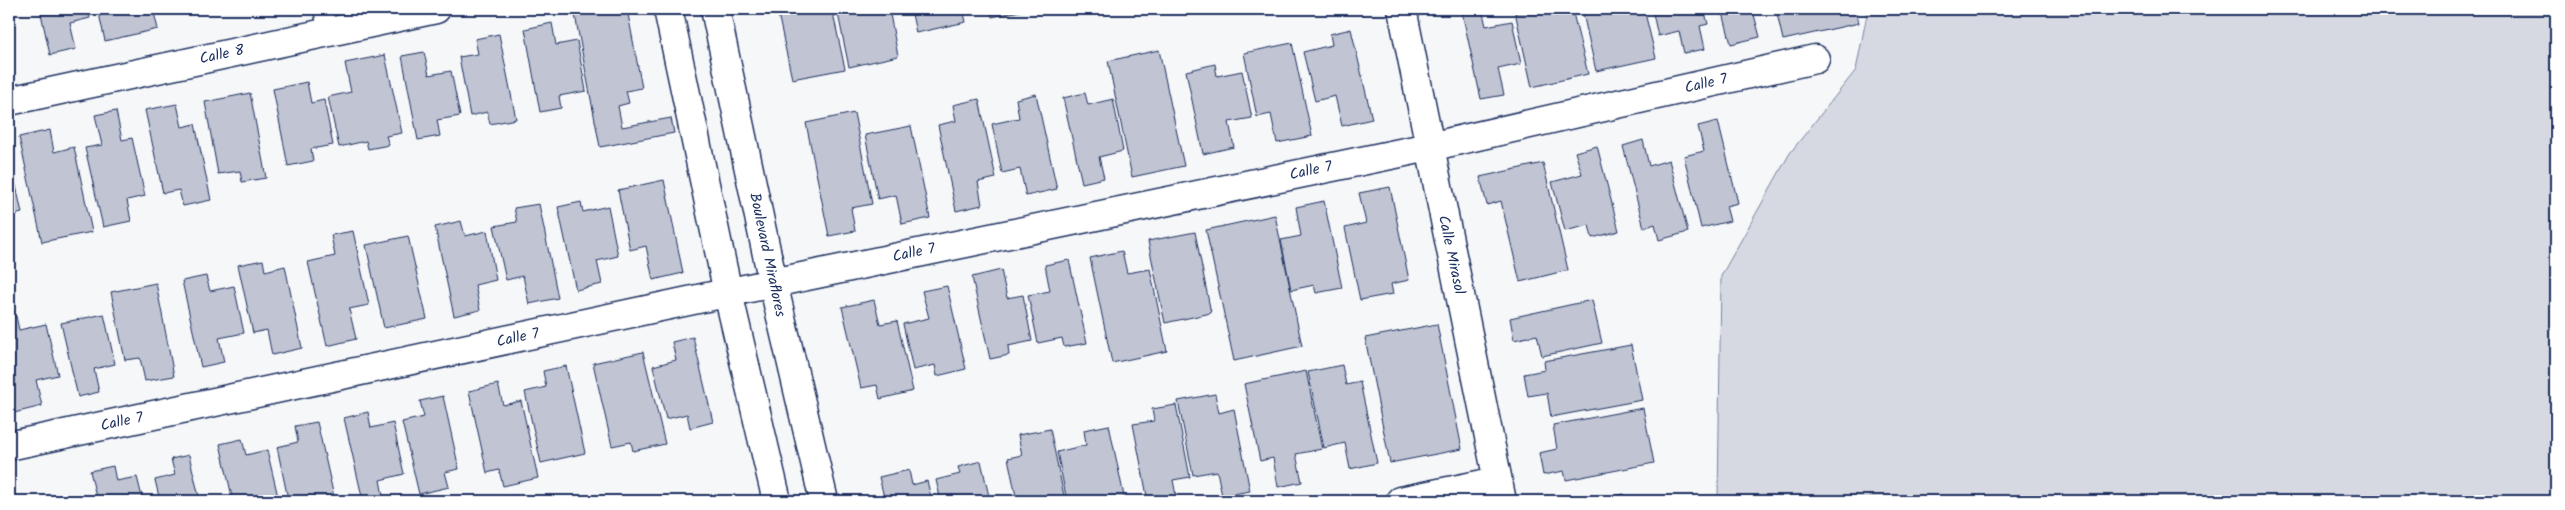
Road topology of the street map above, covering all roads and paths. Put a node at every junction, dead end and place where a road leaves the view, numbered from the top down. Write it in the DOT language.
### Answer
graph roads {
  1 [pos="436,9"];
  2 [pos="668,9"];
  3 [pos="715,9"];
  4 [pos="1402,9"];
  5 [pos="325,20"];
  6 [pos="1814,59"];
  7 [pos="9,101"];
  8 [pos="1429,147"];
  9 [pos="772,283"];
  10 [pos="728,293"];
  11 [pos="13,445"];
  12 [pos="1500,491"];
  13 [pos="777,501"];
  14 [pos="824,501"];
  15 [pos="1400,501"];
  1 -- 5 [label="street, Calle 8"];
  2 -- 10 [label="street"];
  3 -- 9 [label="street, Boulevard Miraflores"];
  4 -- 8 [label="street, Calle Mirasol"];
  5 -- 7 [label="street, Calle 8"];
  6 -- 8 [label="street, Calle 7"];
  8 -- 9 [label="street, Calle 7"];
  8 -- 12 [label="street, Calle Mirasol"];
  9 -- 10 [label="street, Calle 7"];
  9 -- 14 [label="street, Boulevard Miraflores"];
  10 -- 11 [label="street, Calle 7"];
  10 -- 13 [label="street"];
  12 -- 15 [label="street"];
}
